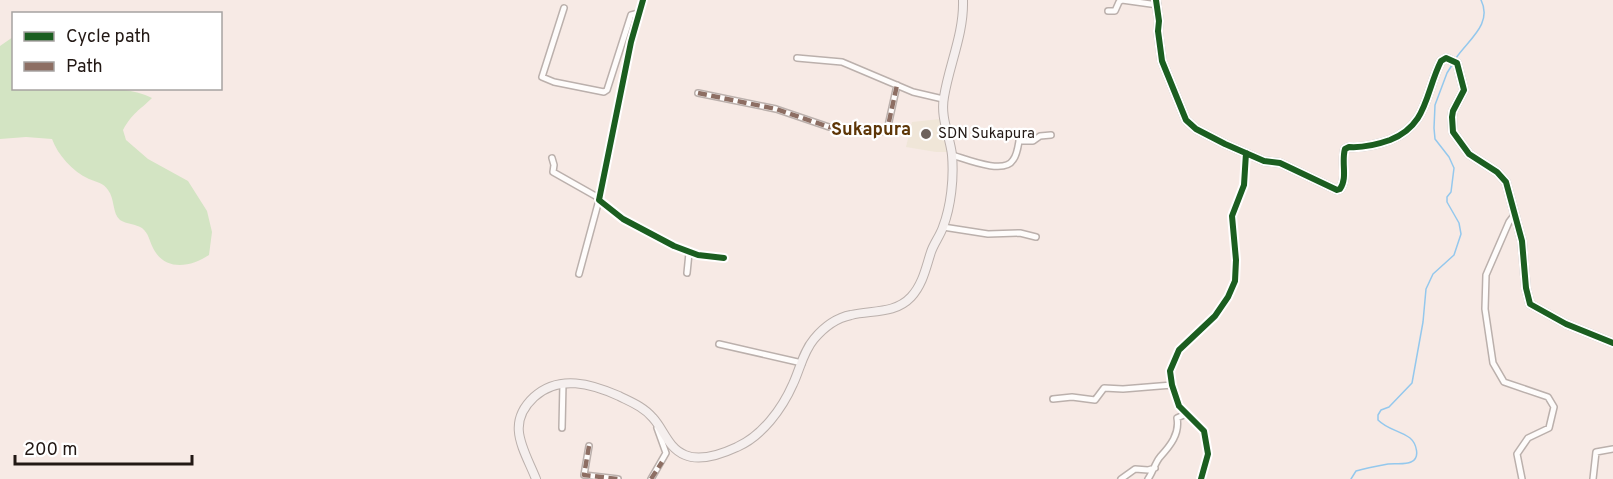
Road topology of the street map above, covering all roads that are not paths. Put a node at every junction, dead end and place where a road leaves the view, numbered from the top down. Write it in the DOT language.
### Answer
graph roads {
  1 [pos="643,0"];
  2 [pos="963,0"];
  3 [pos="1157,2"];
  4 [pos="564,8"];
  5 [pos="1107,11"];
  6 [pos="639,13"];
  7 [pos="797,58"];
  8 [pos="897,85"];
  9 [pos="698,93"];
  10 [pos="943,99"];
  11 [pos="1051,135"];
  12 [pos="1246,153"];
  13 [pos="952,155"];
  14 [pos="552,158"];
  15 [pos="599,199"];
  16 [pos="1515,214"];
  17 [pos="943,227"];
  18 [pos="1036,237"];
  19 [pos="689,253"];
  20 [pos="724,258"];
  21 [pos="687,273"];
  22 [pos="579,274"];
  23 [pos="1612,341"];
  24 [pos="719,344"];
  25 [pos="802,363"];
  26 [pos="563,383"];
  27 [pos="1172,385"];
  28 [pos="1053,399"];
  29 [pos="1186,414"];
  30 [pos="658,424"];
  31 [pos="562,428"];
  32 [pos="590,446"];
  33 [pos="1613,449"];
  34 [pos="1155,468"];
  35 [pos="536,479"];
  36 [pos="618,479"];
  37 [pos="625,479"];
  38 [pos="651,479"];
  39 [pos="1121,479"];
  40 [pos="1148,479"];
  41 [pos="1201,479"];
  42 [pos="1522,479"];
  43 [pos="1593,479"];
  1 -- 6 [label="street"];
  2 -- 10 [label="main road"];
  3 -- 5 [label="street"];
  3 -- 12 [label="main road"];
  4 -- 6 [label="street"];
  6 -- 15 [label="street"];
  7 -- 8 [label="street"];
  8 -- 9 [label="street"];
  8 -- 10 [label="street"];
  10 -- 13 [label="main road"];
  11 -- 13 [label="street"];
  12 -- 16 [label="main road"];
  12 -- 27 [label="street"];
  13 -- 17 [label="main road"];
  14 -- 15 [label="street"];
  15 -- 19 [label="street"];
  15 -- 22 [label="street"];
  16 -- 23 [label="main road"];
  16 -- 42 [label="street"];
  17 -- 18 [label="street"];
  17 -- 25 [label="main road"];
  19 -- 20 [label="street"];
  19 -- 21 [label="street"];
  24 -- 25 [label="street"];
  25 -- 30 [label="main road"];
  26 -- 30 [label="main road"];
  26 -- 31 [label="street"];
  26 -- 35 [label="main road"];
  27 -- 28 [label="street"];
  27 -- 29 [label="street"];
  29 -- 34 [label="street"];
  29 -- 41 [label="street"];
  30 -- 38 [label="street"];
  32 -- 36 [label="street"];
  33 -- 43 [label="street"];
  34 -- 39 [label="street"];
  34 -- 40 [label="street"];
  36 -- 37 [label="street"];
}
